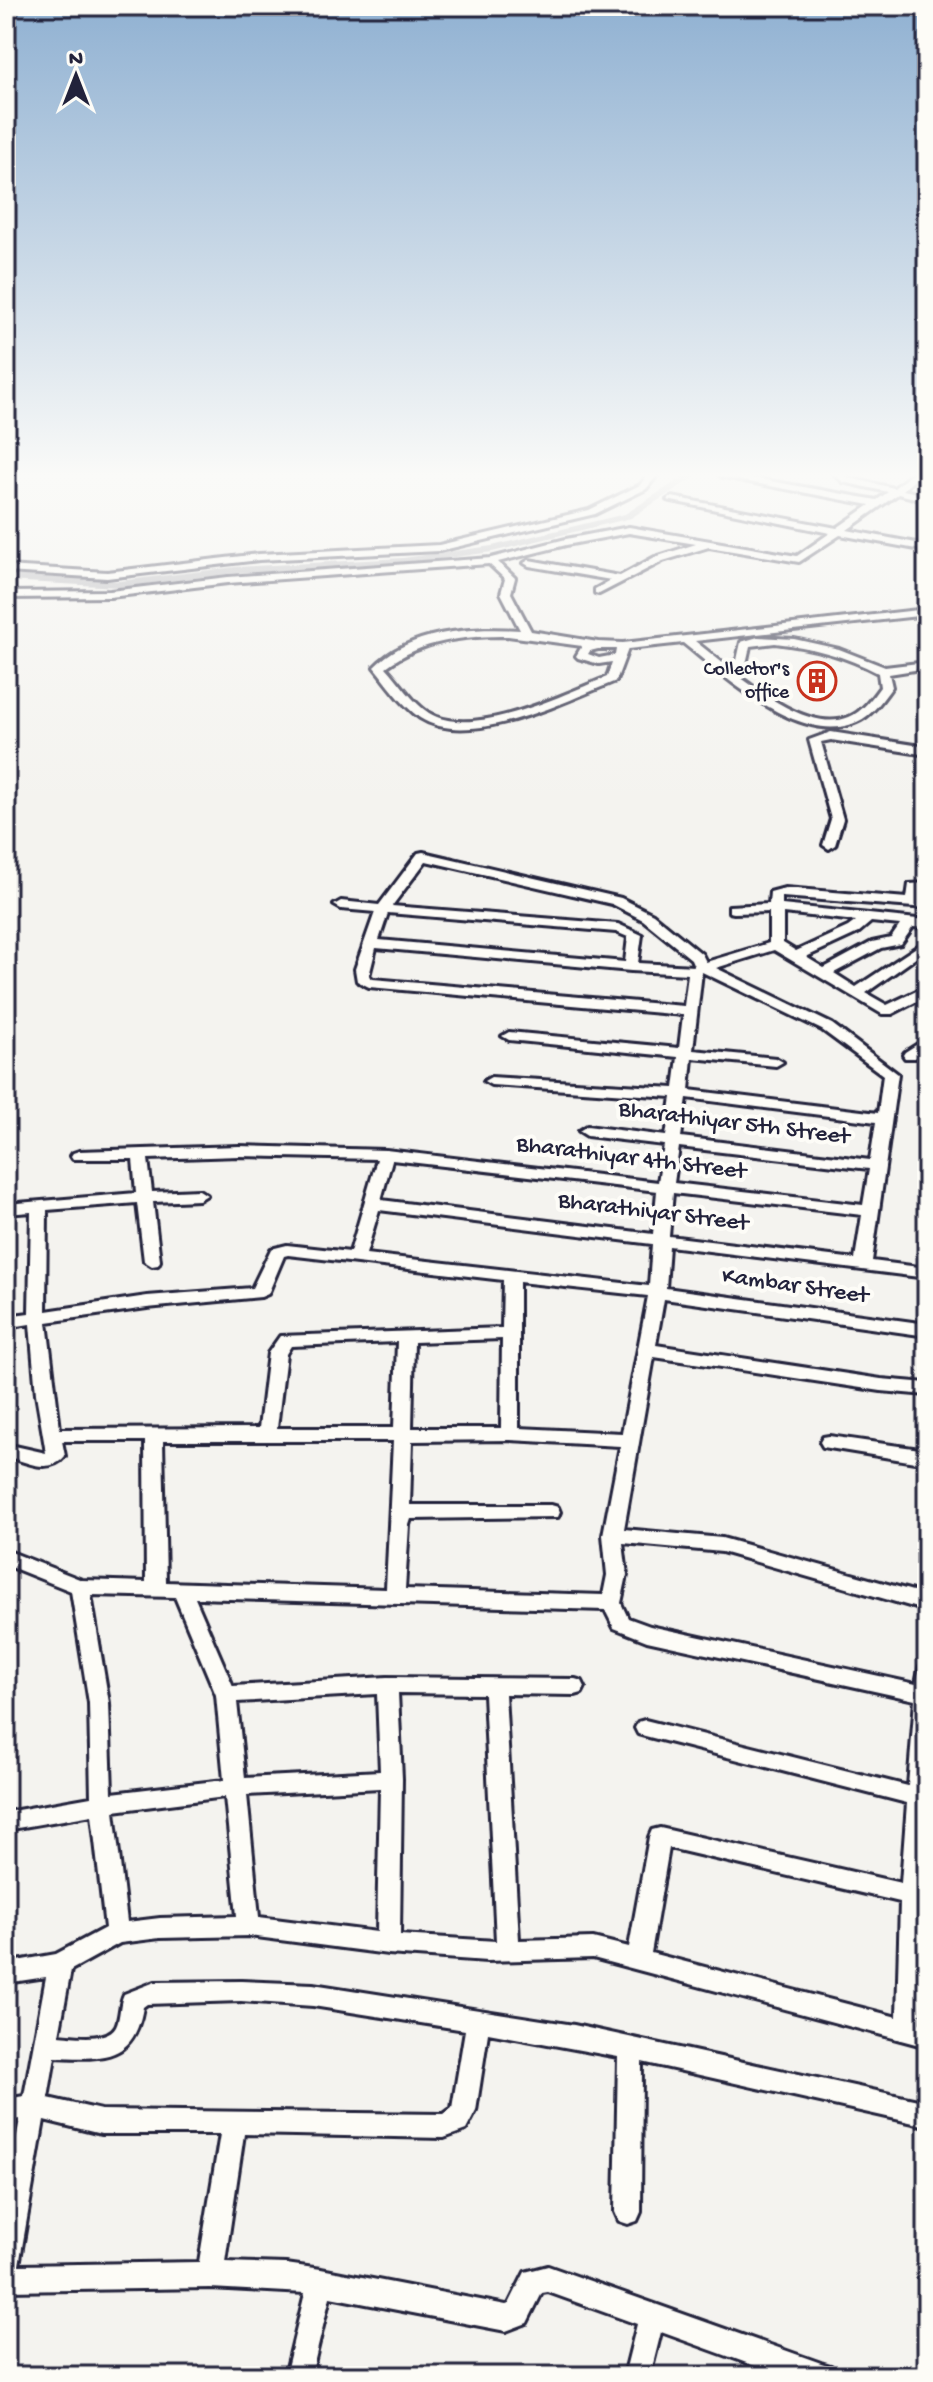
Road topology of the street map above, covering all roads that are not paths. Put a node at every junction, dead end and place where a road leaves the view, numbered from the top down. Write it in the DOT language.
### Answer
graph roads {
  1 [pos="201,583"];
  2 [pos="509,583"];
  3 [pos="613,583"];
  4 [pos="599,591"];
  5 [pos="6,595"];
  6 [pos="927,612"];
  7 [pos="527,634"];
  8 [pos="685,639"];
  9 [pos="622,652"];
  10 [pos="927,665"];
  11 [pos="723,668"];
  12 [pos="883,671"];
  13 [pos="927,751"];
  14 [pos="829,845"];
  15 [pos="927,887"];
  16 [pos="921,902"];
  17 [pos="341,905"];
  18 [pos="776,908"];
  19 [pos="383,909"];
  20 [pos="734,909"];
  21 [pos="866,919"];
  22 [pos="655,922"];
  23 [pos="909,922"];
  24 [pos="927,924"];
  25 [pos="630,930"];
  26 [pos="372,943"];
  27 [pos="927,944"];
  28 [pos="776,945"];
  29 [pos="796,956"];
  30 [pos="631,967"];
  31 [pos="698,968"];
  32 [pos="824,973"];
  33 [pos="927,990"];
  34 [pos="858,992"];
  35 [pos="911,1000"];
  36 [pos="927,1008"];
  37 [pos="691,1011"];
  38 [pos="509,1036"];
  39 [pos="927,1042"];
  40 [pos="686,1051"];
  41 [pos="910,1055"];
  42 [pos="776,1062"];
  43 [pos="491,1081"];
  44 [pos="680,1093"];
  45 [pos="884,1118"];
  46 [pos="587,1131"];
  47 [pos="672,1140"];
  48 [pos="140,1154"];
  49 [pos="386,1155"];
  50 [pos="79,1156"];
  51 [pos="875,1165"];
  52 [pos="665,1187"];
  53 [pos="199,1195"];
  54 [pos="146,1197"];
  55 [pos="373,1204"];
  56 [pos="39,1207"];
  57 [pos="6,1209"];
  58 [pos="870,1211"];
  59 [pos="660,1237"];
  60 [pos="357,1258"];
  61 [pos="152,1261"];
  62 [pos="863,1263"];
  63 [pos="927,1273"];
  64 [pos="511,1275"];
  65 [pos="657,1292"];
  66 [pos="37,1317"];
  67 [pos="6,1322"];
  68 [pos="927,1330"];
  69 [pos="511,1333"];
  70 [pos="406,1335"];
  71 [pos="648,1350"];
  72 [pos="927,1389"];
  73 [pos="154,1434"];
  74 [pos="267,1434"];
  75 [pos="402,1434"];
  76 [pos="510,1434"];
  77 [pos="51,1435"];
  78 [pos="631,1440"];
  79 [pos="829,1442"];
  80 [pos="6,1450"];
  81 [pos="927,1457"];
  82 [pos="551,1512"];
  83 [pos="400,1517"];
  84 [pos="613,1535"];
  85 [pos="6,1557"];
  86 [pos="80,1587"];
  87 [pos="156,1589"];
  88 [pos="182,1590"];
  89 [pos="395,1596"];
  90 [pos="611,1603"];
  91 [pos="927,1603"];
  92 [pos="926,1683"];
  93 [pos="387,1685"];
  94 [pos="494,1686"];
  95 [pos="575,1687"];
  96 [pos="226,1695"];
  97 [pos="645,1728"];
  98 [pos="391,1779"];
  99 [pos="236,1787"];
  100 [pos="918,1797"];
  101 [pos="102,1804"];
  102 [pos="6,1821"];
  103 [pos="912,1895"];
  104 [pos="249,1926"];
  105 [pos="117,1933"];
  106 [pos="388,1944"];
  107 [pos="508,1951"];
  108 [pos="638,1959"];
  109 [pos="60,1964"];
  110 [pos="6,1973"];
  111 [pos="478,2022"];
  112 [pos="918,2033"];
  113 [pos="47,2046"];
  114 [pos="630,2048"];
  115 [pos="34,2106"];
  116 [pos="6,2110"];
  117 [pos="927,2114"];
  118 [pos="234,2122"];
  119 [pos="628,2212"];
  120 [pos="6,2265"];
  121 [pos="210,2275"];
  122 [pos="6,2278"];
  123 [pos="321,2282"];
  124 [pos="652,2316"];
  125 [pos="298,2376"];
  126 [pos="637,2376"];
  127 [pos="821,2376"];
  1 -- 5 [label="street"];
  2 -- 7 [label="street"];
  3 -- 4 [label="street"];
  6 -- 8 [label="street"];
  7 -- 9 [label="street"];
  7 -- 9 [label="street"];
  8 -- 9 [label="street"];
  8 -- 11 [label="street"];
  10 -- 12 [label="street"];
  11 -- 12 [label="street"];
  11 -- 12 [label="street"];
  13 -- 14 [label="street"];
  15 -- 16 [label="street"];
  16 -- 18 [label="street"];
  17 -- 19 [label="street"];
  18 -- 20 [label="street"];
  18 -- 21 [label="street"];
  18 -- 28 [label="street"];
  19 -- 22 [label="street"];
  19 -- 25 [label="street"];
  19 -- 26 [label="street"];
  21 -- 23 [label="street"];
  21 -- 29 [label="street"];
  22 -- 25 [label="street"];
  22 -- 31 [label="street"];
  23 -- 24 [label="street"];
  23 -- 32 [label="street"];
  25 -- 30 [label="street"];
  26 -- 30 [label="street"];
  26 -- 37 [label="street"];
  27 -- 34 [label="street"];
  28 -- 29 [label="street"];
  28 -- 31 [label="street"];
  29 -- 32 [label="street"];
  30 -- 31 [label="street"];
  31 -- 37 [label="street"];
  31 -- 45 [label="street"];
  32 -- 34 [label="street"];
  33 -- 35 [label="street"];
  34 -- 35 [label="street"];
  35 -- 36 [label="street"];
  37 -- 40 [label="street"];
  38 -- 40 [label="street"];
  39 -- 41 [label="street"];
  40 -- 42 [label="street"];
  40 -- 44 [label="street"];
  43 -- 44 [label="street"];
  44 -- 45 [label="street"];
  44 -- 47 [label="street"];
  45 -- 51 [label="street"];
  46 -- 47 [label="street, Bharathiyar 5th Street"];
  47 -- 51 [label="street, Bharathiyar 5th Street"];
  47 -- 52 [label="street"];
  48 -- 49 [label="street, Bharathiyar 4th Street"];
  48 -- 50 [label="street, Bharathiyar 4th Street"];
  48 -- 54 [label="street"];
  49 -- 52 [label="street, Bharathiyar 4th Street"];
  49 -- 55 [label="street"];
  51 -- 58 [label="street"];
  52 -- 58 [label="street, Bharathiyar 4th Street"];
  52 -- 59 [label="street"];
  53 -- 54 [label="street"];
  54 -- 56 [label="street"];
  54 -- 61 [label="street"];
  55 -- 59 [label="street, Bharathiyar Street"];
  55 -- 60 [label="street"];
  56 -- 57 [label="street"];
  56 -- 66 [label="street"];
  58 -- 62 [label="street"];
  59 -- 62 [label="street, Bharathiyar Street"];
  59 -- 65 [label="street"];
  60 -- 64 [label="street, Kambar Street"];
  60 -- 66 [label="street, Kambar Street"];
  62 -- 63 [label="street, Bharathiyar Street"];
  64 -- 65 [label="street, Kambar Street"];
  64 -- 69 [label="street"];
  65 -- 68 [label="street, Kambar Street"];
  65 -- 71 [label="street"];
  66 -- 67 [label="street"];
  66 -- 77 [label="street"];
  69 -- 70 [label="street"];
  69 -- 76 [label="street"];
  70 -- 74 [label="street"];
  70 -- 75 [label="street"];
  71 -- 72 [label="street"];
  71 -- 78 [label="street"];
  73 -- 74 [label="street"];
  73 -- 77 [label="street"];
  73 -- 87 [label="street"];
  74 -- 75 [label="street"];
  75 -- 76 [label="street"];
  75 -- 83 [label="street"];
  76 -- 78 [label="street"];
  77 -- 80 [label="street"];
  78 -- 84 [label="street"];
  79 -- 81 [label="street"];
  82 -- 83 [label="street"];
  83 -- 89 [label="street"];
  84 -- 90 [label="street"];
  84 -- 91 [label="street"];
  85 -- 86 [label="street"];
  86 -- 87 [label="street"];
  86 -- 101 [label="street"];
  87 -- 88 [label="street"];
  88 -- 89 [label="street"];
  88 -- 96 [label="street"];
  89 -- 90 [label="street"];
  90 -- 92 [label="street"];
  92 -- 100 [label="street"];
  93 -- 94 [label="street"];
  93 -- 96 [label="street"];
  93 -- 98 [label="street"];
  94 -- 95 [label="street"];
  94 -- 107 [label="street"];
  96 -- 99 [label="street"];
  97 -- 100 [label="street"];
  98 -- 99 [label="street"];
  98 -- 106 [label="street"];
  99 -- 101 [label="street"];
  99 -- 104 [label="street"];
  100 -- 103 [label="street"];
  101 -- 102 [label="street"];
  101 -- 105 [label="street"];
  103 -- 108 [label="street"];
  103 -- 112 [label="street"];
  104 -- 105 [label="street"];
  104 -- 106 [label="street"];
  105 -- 109 [label="street"];
  106 -- 107 [label="street"];
  107 -- 108 [label="street"];
  108 -- 112 [label="street"];
  109 -- 110 [label="street"];
  109 -- 113 [label="street"];
  111 -- 113 [label="street"];
  111 -- 114 [label="street"];
  111 -- 118 [label="street"];
  113 -- 115 [label="street"];
  114 -- 117 [label="street"];
  114 -- 119 [label="street"];
  115 -- 116 [label="street"];
  115 -- 118 [label="street"];
  115 -- 120 [label="street"];
  118 -- 121 [label="street"];
  121 -- 122 [label="street"];
  121 -- 123 [label="street"];
  123 -- 124 [label="street"];
  123 -- 125 [label="street"];
  124 -- 126 [label="street"];
  124 -- 127 [label="street"];
}
